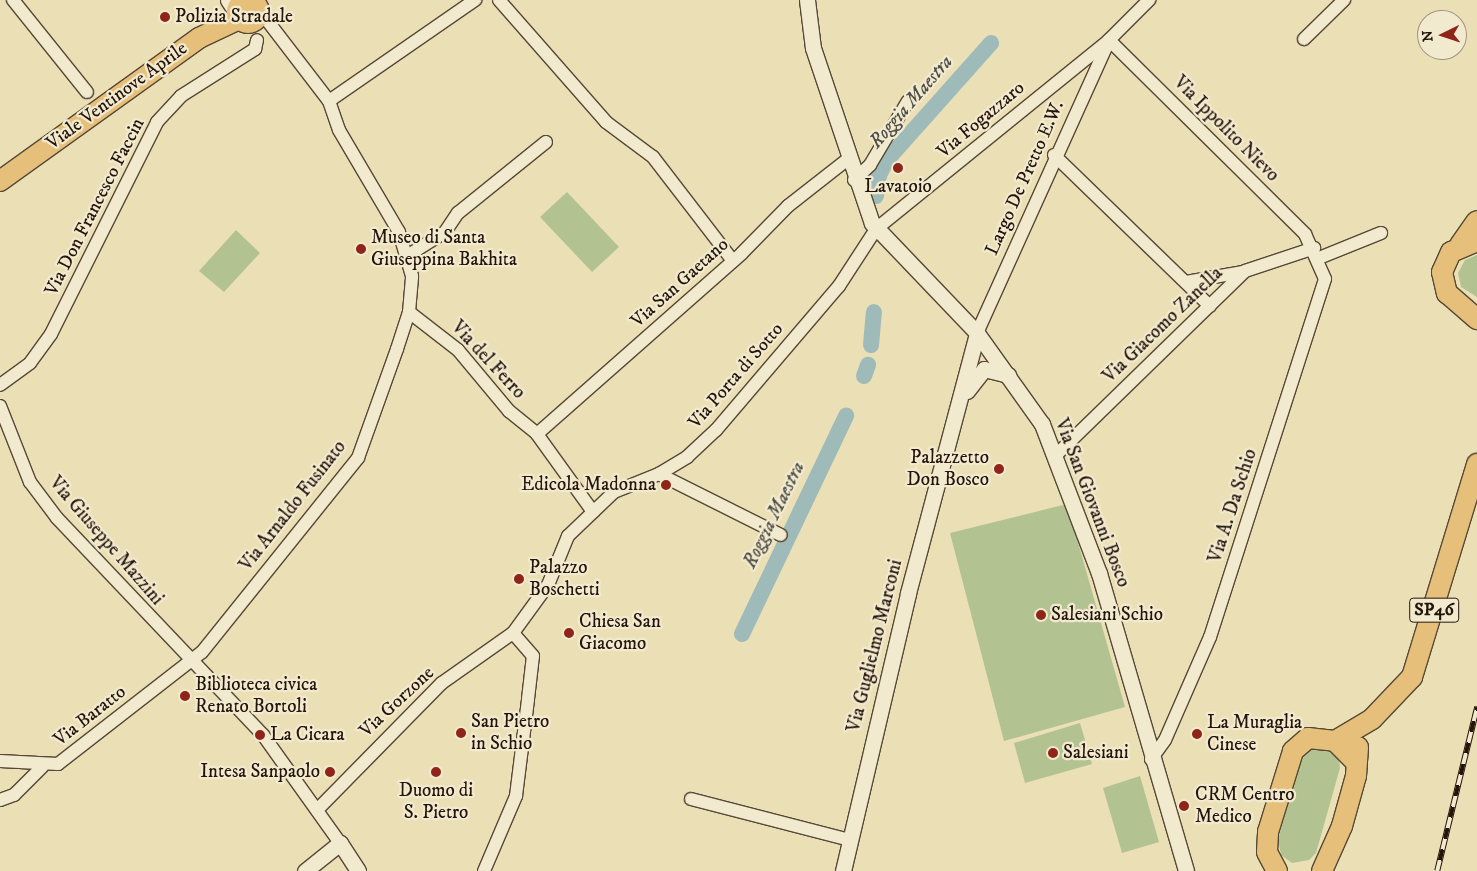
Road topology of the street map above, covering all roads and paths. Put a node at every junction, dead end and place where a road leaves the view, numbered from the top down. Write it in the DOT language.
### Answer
graph roads {
  1 [pos="13,0"];
  2 [pos="475,0"];
  3 [pos="499,0"];
  4 [pos="1149,0"];
  5 [pos="1344,0"];
  6 [pos="259,4"];
  7 [pos="807,4"];
  8 [pos="235,11"];
  9 [pos="1304,39"];
  10 [pos="258,40"];
  11 [pos="1109,40"];
  12 [pos="87,92"];
  13 [pos="908,100"];
  14 [pos="329,101"];
  15 [pos="546,142"];
  16 [pos="1054,155"];
  17 [pos="848,159"];
  18 [pos="854,180"];
  19 [pos="0,181"];
  20 [pos="1477,221"];
  21 [pos="876,229"];
  22 [pos="1381,233"];
  23 [pos="1468,243"];
  24 [pos="1316,253"];
  25 [pos="407,256"];
  26 [pos="733,261"];
  27 [pos="1245,272"];
  28 [pos="1186,282"];
  29 [pos="1210,306"];
  30 [pos="409,312"];
  31 [pos="1473,312"];
  32 [pos="977,333"];
  33 [pos="1008,375"];
  34 [pos="0,385"];
  35 [pos="0,406"];
  36 [pos="951,432"];
  37 [pos="537,434"];
  38 [pos="1054,456"];
  39 [pos="1477,464"];
  40 [pos="659,474"];
  41 [pos="593,512"];
  42 [pos="781,534"];
  43 [pos="513,633"];
  44 [pos="191,662"];
  45 [pos="1372,719"];
  46 [pos="1335,741"];
  47 [pos="1151,759"];
  48 [pos="0,761"];
  49 [pos="42,767"];
  50 [pos="1355,768"];
  51 [pos="691,799"];
  52 [pos="0,800"];
  53 [pos="317,810"];
  54 [pos="850,840"];
  55 [pos="340,843"];
  56 [pos="305,871"];
  57 [pos="358,871"];
  58 [pos="484,871"];
  59 [pos="844,871"];
  60 [pos="1186,871"];
  61 [pos="1277,871"];
  62 [pos="1322,871"];
  1 -- 12 [label="street"];
  2 -- 14 [label="street"];
  3 -- 26 [label="street"];
  4 -- 11 [label="street"];
  5 -- 9 [label="street"];
  6 -- 8 [label="main road, Viale Ventinove Aprile"];
  6 -- 14 [label="street, Via Arnaldo Fusinato"];
  7 -- 17 [label="street, Via San Giovanni Bosco"];
  8 -- 19 [label="main road, Viale Ventinove Aprile"];
  10 -- 34 [label="street, Via Don Francesco Faccin"];
  11 -- 16 [label="street, Largo De Pretto E.W."];
  11 -- 21 [label="street, Via Fogazzaro"];
  11 -- 24 [label="street, Via Ippolito Nievo"];
  13 -- 18 [label="street"];
  14 -- 25 [label="street, Via Arnaldo Fusinato"];
  15 -- 25 [label="street"];
  16 -- 28 [label="street"];
  16 -- 32 [label="street, Largo De Pretto E.W."];
  17 -- 18 [label="street, Via San Giovanni Bosco"];
  17 -- 26 [label="street, Via San Gaetano"];
  18 -- 21 [label="street, Via San Giovanni Bosco"];
  20 -- 23 [label="main road"];
  21 -- 32 [label="street, Via San Giovanni Bosco"];
  21 -- 40 [label="street, Via Porta di Sotto"];
  22 -- 24 [label="street"];
  23 -- 31 [label="main road"];
  24 -- 27 [label="street, Via Giacomo Zanella"];
  24 -- 47 [label="street, Via A. Da Schio"];
  25 -- 30 [label="street, Via Arnaldo Fusinato"];
  26 -- 37 [label="street, Via San Gaetano"];
  27 -- 28 [label="street"];
  27 -- 29 [label="street, Via Giacomo Zanella"];
  28 -- 29 [label="street"];
  29 -- 38 [label="street, Via Giacomo Zanella"];
  30 -- 37 [label="street, Via del Ferro"];
  30 -- 44 [label="street, Via Arnaldo Fusinato"];
  32 -- 33 [label="street, Via San Giovanni Bosco"];
  32 -- 36 [label="street, Via Guglielmo Marconi"];
  33 -- 36 [label="street, Via Guglielmo Marconi"];
  33 -- 38 [label="street, Via San Giovanni Bosco"];
  35 -- 44 [label="street, Via Giuseppe Mazzini"];
  36 -- 54 [label="street, Via Guglielmo Marconi"];
  37 -- 41 [label="street, Via del Ferro"];
  38 -- 47 [label="street, Via San Giovanni Bosco"];
  39 -- 45 [label="main road, SP46"];
  40 -- 41 [label="street, Via Porta di Sotto"];
  40 -- 42 [label="street"];
  41 -- 43 [label="street, Via Gorzone"];
  43 -- 53 [label="street, Via Gorzone"];
  43 -- 58 [label="street"];
  44 -- 49 [label="street, Via Baratto"];
  44 -- 53 [label="street, Via Giuseppe Mazzini"];
  45 -- 46 [label="main road, SP46"];
  45 -- 50 [label="main road, SP46"];
  46 -- 50 [label="main road"];
  46 -- 61 [label="main road"];
  47 -- 60 [label="street, Via San Giovanni Bosco"];
  48 -- 49 [label="street, Via Baratto"];
  49 -- 52 [label="street"];
  50 -- 62 [label="main road, SP46"];
  51 -- 54 [label="street"];
  53 -- 55 [label="street, Via Giuseppe Mazzini"];
  54 -- 59 [label="street, Via Guglielmo Marconi"];
  55 -- 56 [label="street"];
  55 -- 57 [label="street"];
}
